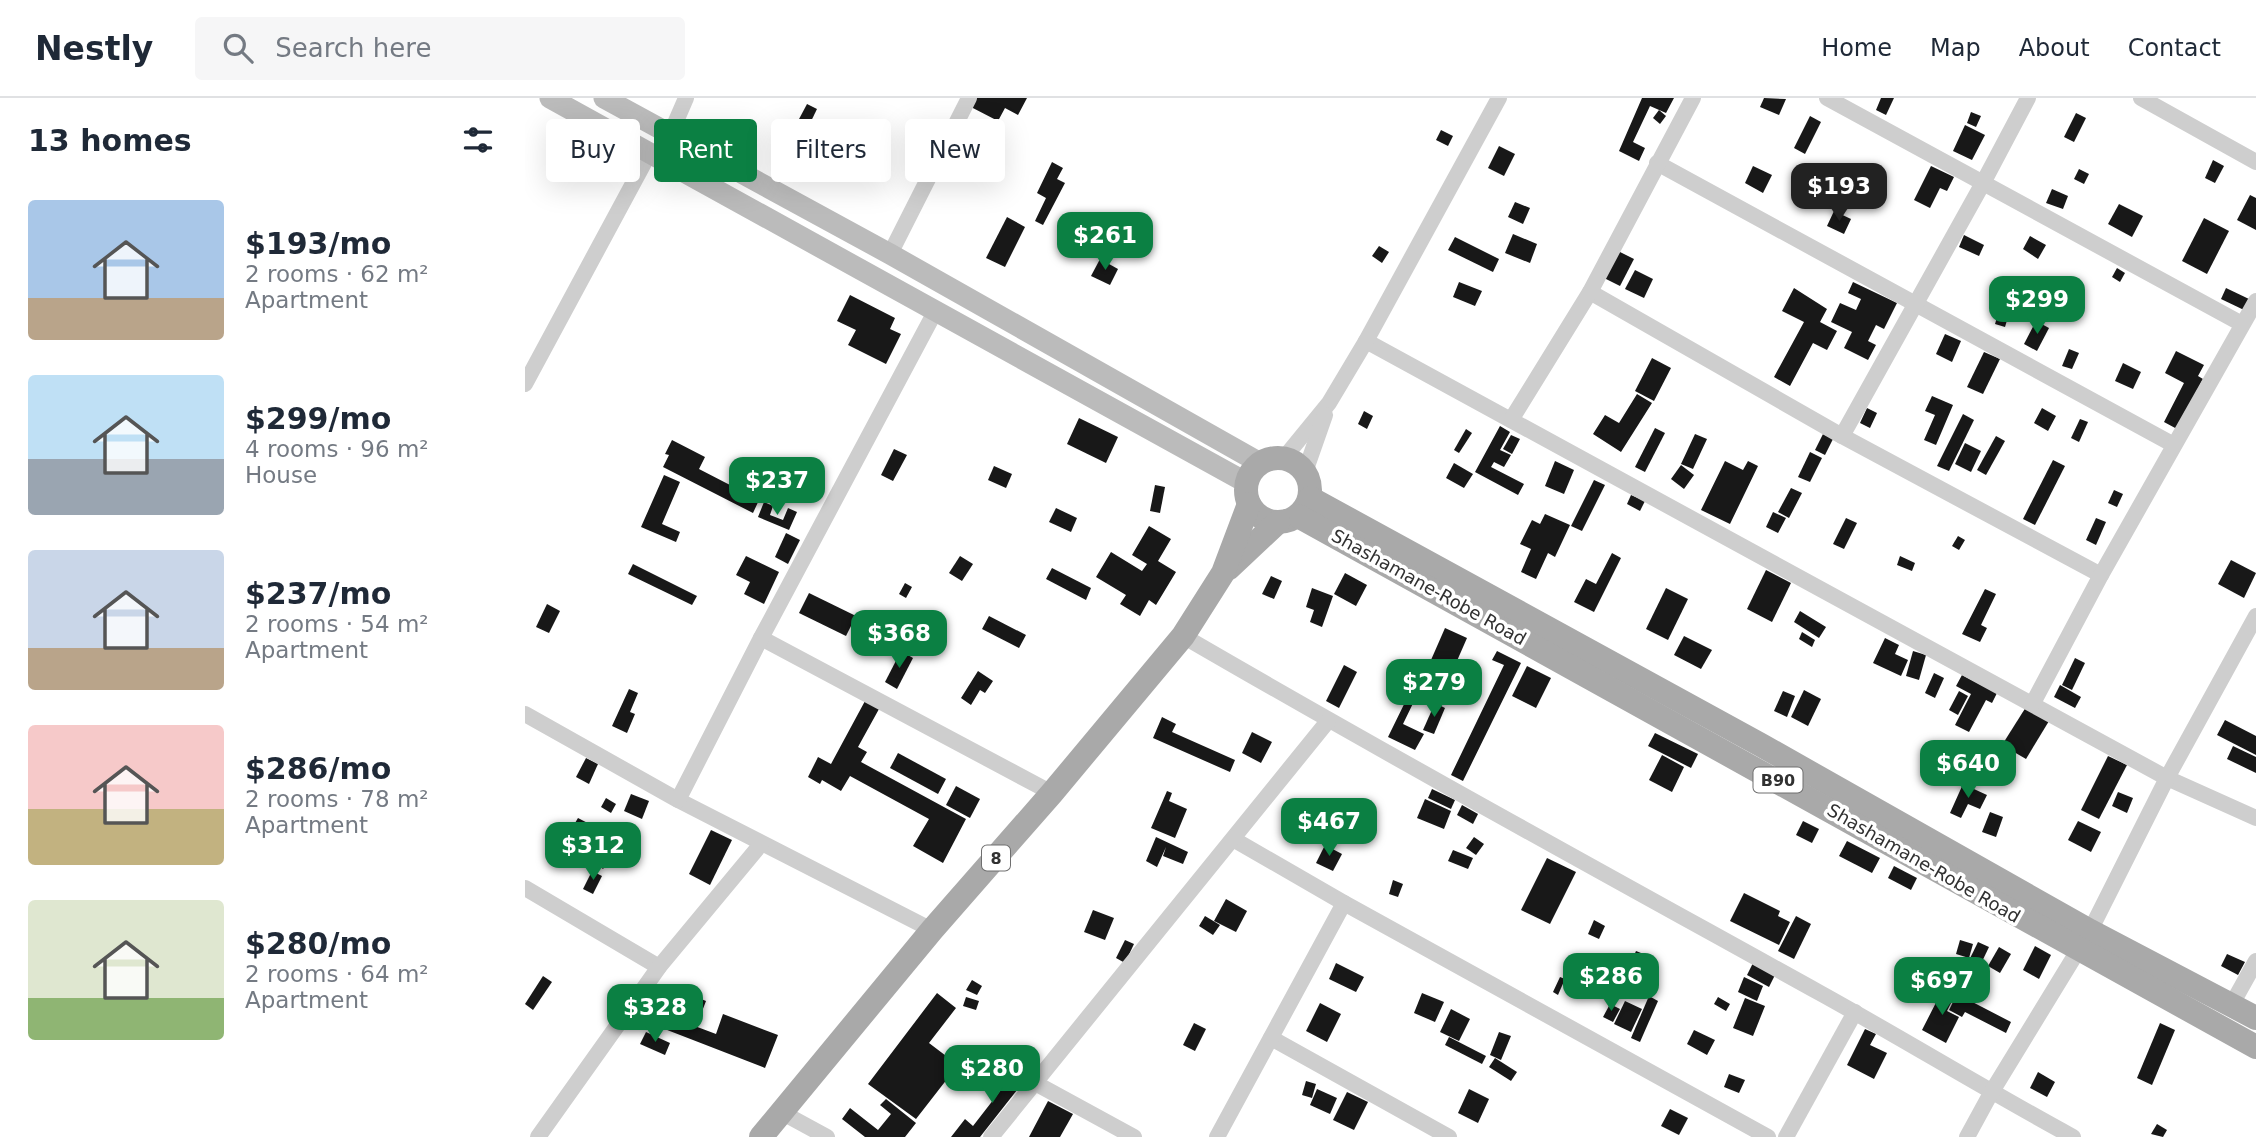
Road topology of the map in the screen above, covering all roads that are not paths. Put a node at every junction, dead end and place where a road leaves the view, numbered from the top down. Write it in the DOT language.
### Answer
graph roads {
  1 [pos="550,98"];
  2 [pos="604,98"];
  3 [pos="686,98"];
  4 [pos="969,98"];
  5 [pos="1499,98"];
  6 [pos="1693,98"];
  7 [pos="1827,98"];
  8 [pos="2028,98"];
  9 [pos="2141,98"];
  10 [pos="677,119"];
  11 [pos="654,126"];
  12 [pos="650,152"];
  13 [pos="2256,162"];
  14 [pos="1657,163"];
  15 [pos="757,182"];
  16 [pos="1983,183"];
  17 [pos="890,254"];
  18 [pos="1590,292"];
  19 [pos="2256,301"];
  20 [pos="1915,304"];
  21 [pos="936,310"];
  22 [pos="2242,324"];
  23 [pos="1366,341"];
  24 [pos="525,384"];
  25 [pos="1329,403"];
  26 [pos="1511,421"];
  27 [pos="1842,436"];
  28 [pos="2174,445"];
  29 [pos="1305,472"];
  30 [pos="1260,477"];
  31 [pos="1295,512"];
  32 [pos="1223,573"];
  33 [pos="2101,575"];
  34 [pos="2256,616"];
  35 [pos="1183,636"];
  36 [pos="761,638"];
  37 [pos="2033,703"];
  38 [pos="527,718"];
  39 [pos="1328,721"];
  40 [pos="2168,778"];
  41 [pos="1052,793"];
  42 [pos="678,800"];
  43 [pos="2256,818"];
  44 [pos="1233,839"];
  45 [pos="761,844"];
  46 [pos="525,888"];
  47 [pos="1344,903"];
  48 [pos="932,930"];
  49 [pos="2084,941"];
  50 [pos="2256,961"];
  51 [pos="659,967"];
  52 [pos="2232,1004"];
  53 [pos="1855,1012"];
  54 [pos="2256,1018"];
  55 [pos="1271,1038"];
  56 [pos="2256,1047"];
  57 [pos="1035,1083"];
  58 [pos="1991,1093"];
  59 [pos="781,1112"];
  60 [pos="538,1137"];
  61 [pos="761,1137"];
  62 [pos="827,1137"];
  63 [pos="991,1137"];
  64 [pos="1134,1137"];
  65 [pos="1217,1137"];
  66 [pos="1450,1137"];
  67 [pos="1768,1137"];
  68 [pos="1786,1137"];
  69 [pos="1967,1137"];
  70 [pos="2073,1137"];
  1 -- 12 [label="main road"];
  2 -- 11 [label="main road"];
  3 -- 10 [label="street"];
  4 -- 17 [label="street"];
  5 -- 23 [label="street"];
  6 -- 14 [label="street"];
  7 -- 16 [label="street"];
  8 -- 16 [label="street"];
  9 -- 13 [label="street"];
  12 -- 21 [label="main road"];
  12 -- 24 [label="street"];
  14 -- 18 [label="street"];
  14 -- 20 [label="street"];
  15 -- 17 [label="main road"];
  16 -- 20 [label="street"];
  16 -- 22 [label="street"];
  17 -- 30 [label="main road"];
  18 -- 26 [label="street"];
  18 -- 27 [label="street"];
  19 -- 22 [label="street"];
  20 -- 27 [label="street"];
  20 -- 28 [label="street"];
  21 -- 30 [label="main road"];
  21 -- 36 [label="street"];
  22 -- 28 [label="street"];
  23 -- 25 [label="street"];
  23 -- 26 [label="street"];
  25 -- 29 [label="street"];
  25 -- 30 [label="street"];
  26 -- 37 [label="street"];
  27 -- 33 [label="street"];
  28 -- 33 [label="street"];
  29 -- 30 [label="main road"];
  29 -- 31 [label="main road"];
  30 -- 31 [label="main road, Shashamane-Robe Road / B90"];
  30 -- 32 [label="main road, 8"];
  31 -- 32 [label="main road, 8"];
  31 -- 49 [label="main road, Shashamane-Robe Road / B90"];
  32 -- 35 [label="main road, 8"];
  33 -- 37 [label="street"];
  34 -- 40 [label="street"];
  35 -- 39 [label="street"];
  35 -- 41 [label="main road, 8"];
  36 -- 41 [label="street"];
  36 -- 42 [label="street"];
  37 -- 40 [label="street"];
  38 -- 42 [label="street"];
  39 -- 44 [label="street"];
  39 -- 53 [label="street"];
  40 -- 43 [label="street"];
  40 -- 49 [label="street"];
  41 -- 48 [label="main road, 8"];
  42 -- 45 [label="street"];
  44 -- 47 [label="street"];
  44 -- 57 [label="street"];
  45 -- 48 [label="street"];
  45 -- 51 [label="street"];
  46 -- 51 [label="street"];
  47 -- 55 [label="street"];
  47 -- 67 [label="street"];
  48 -- 59 [label="main road, 8"];
  49 -- 52 [label="main road, Shashamane-Robe Road / B90"];
  49 -- 56 [label="main road, Shashamane-Robe Road / B90"];
  49 -- 58 [label="street"];
  50 -- 52 [label="street"];
  51 -- 60 [label="street"];
  52 -- 54 [label="main road, Shashamane-Robe Road / B90"];
  53 -- 58 [label="street"];
  53 -- 68 [label="street"];
  55 -- 65 [label="street"];
  55 -- 66 [label="street"];
  57 -- 63 [label="street"];
  57 -- 64 [label="street"];
  58 -- 69 [label="street"];
  58 -- 70 [label="street"];
  59 -- 61 [label="main road, 8"];
  59 -- 62 [label="street"];
}
